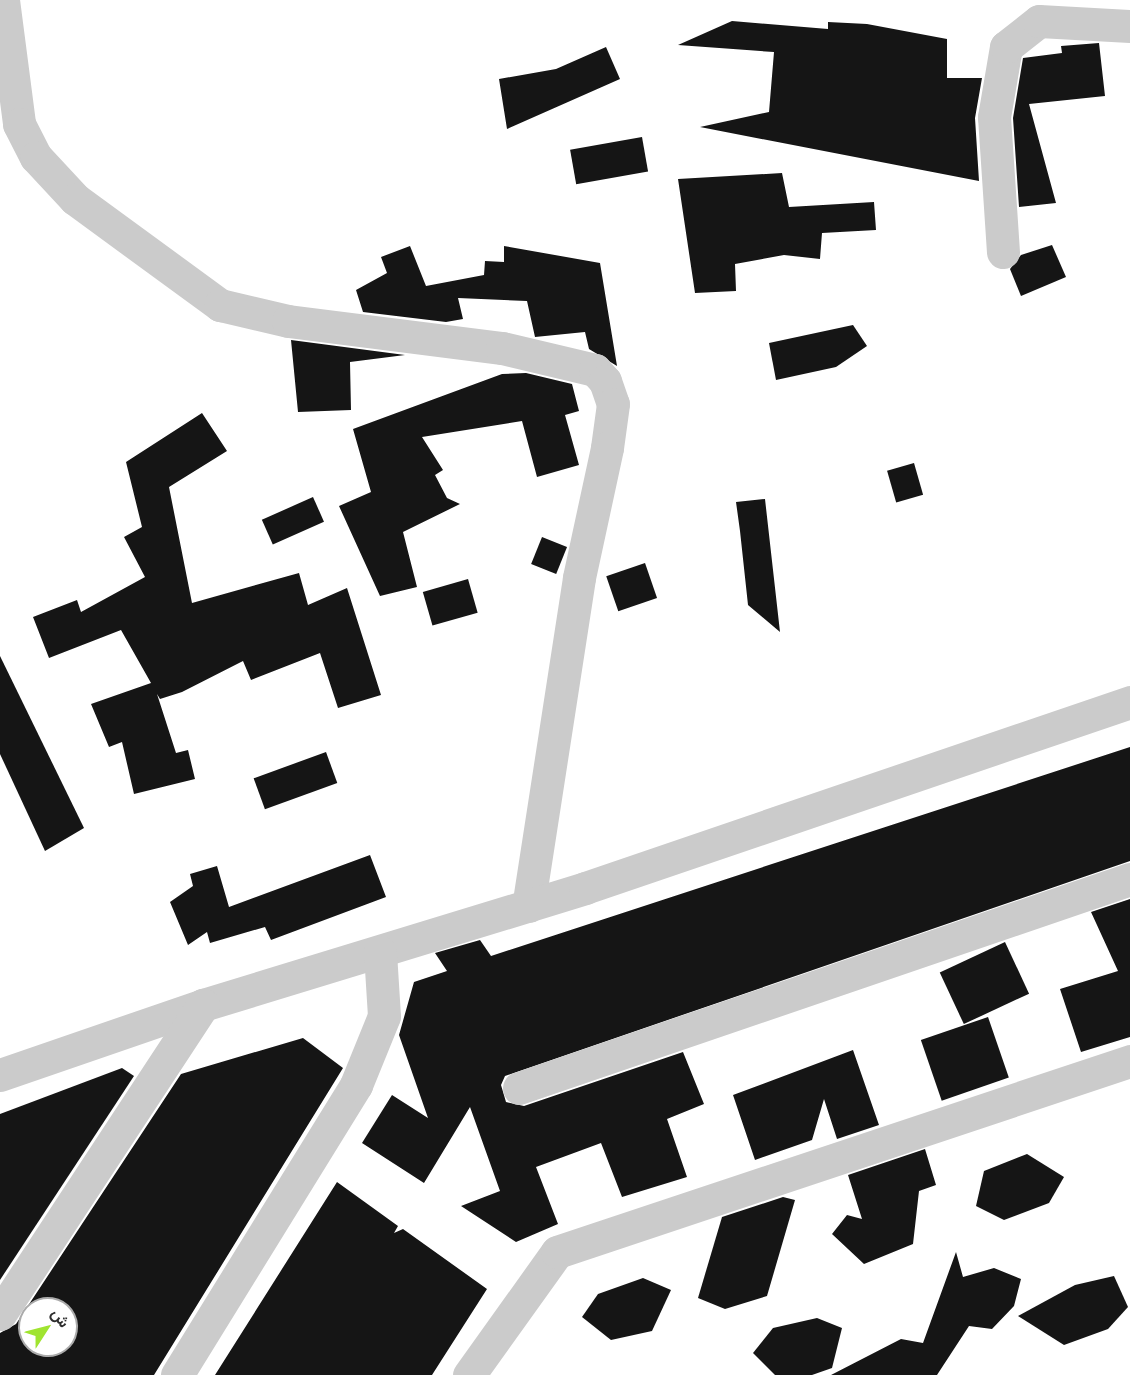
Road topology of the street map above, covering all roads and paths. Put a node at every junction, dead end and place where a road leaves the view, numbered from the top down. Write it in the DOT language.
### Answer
graph roads {
  1 [pos="3,0"];
  2 [pos="1130,26"];
  3 [pos="1003,252"];
  4 [pos="1130,702"];
  5 [pos="1130,879"];
  6 [pos="528,906"];
  7 [pos="380,952"];
  8 [pos="203,1005"];
  9 [pos="1130,1061"];
  10 [pos="0,1075"];
  11 [pos="519,1088"];
  12 [pos="0,1314"];
  13 [pos="177,1375"];
  14 [pos="469,1375"];
  1 -- 6 [label="street"];
  2 -- 3 [label="street"];
  4 -- 6 [label="street"];
  5 -- 11 [label="street"];
  6 -- 7 [label="street"];
  7 -- 8 [label="street"];
  7 -- 13 [label="street"];
  8 -- 10 [label="street"];
  8 -- 12 [label="street"];
  9 -- 14 [label="street"];
}
